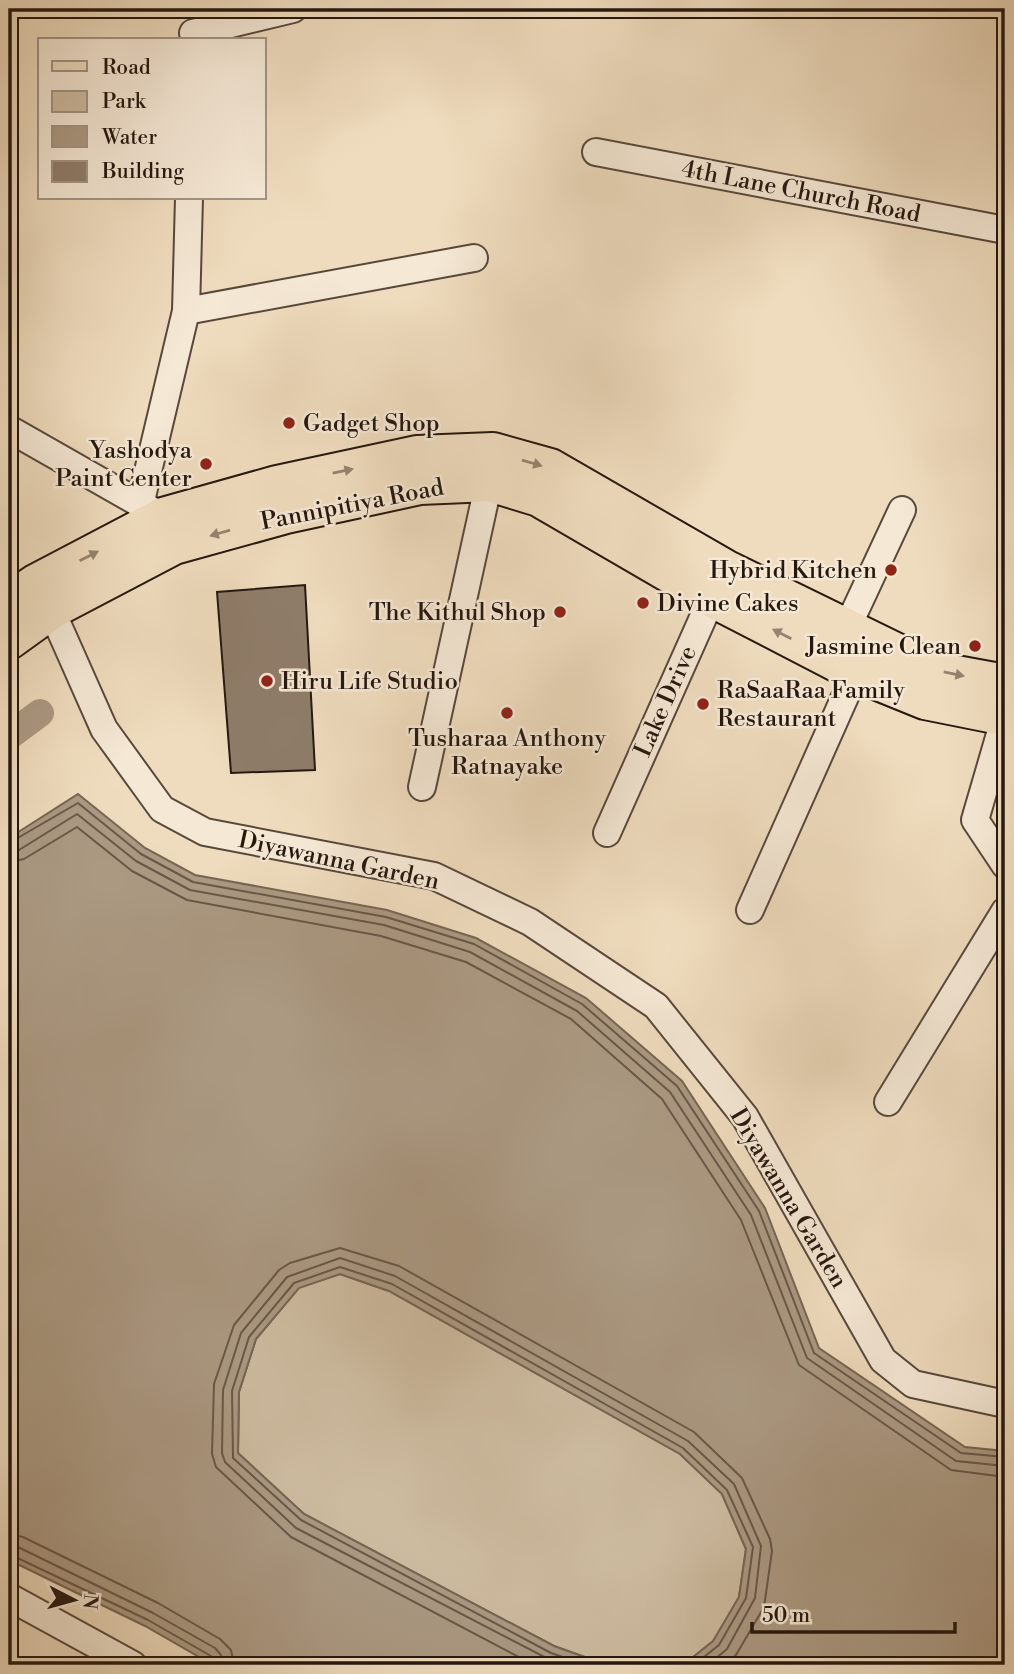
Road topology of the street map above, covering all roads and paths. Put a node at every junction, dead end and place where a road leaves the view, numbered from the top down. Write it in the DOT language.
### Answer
graph roads {
  1 [pos="293,9"];
  2 [pos="194,27"];
  3 [pos="596,152"];
  4 [pos="189,200"];
  5 [pos="1005,230"];
  6 [pos="474,258"];
  7 [pos="186,311"];
  8 [pos="9,429"];
  9 [pos="492,467"];
  10 [pos="902,510"];
  11 [pos="159,522"];
  12 [pos="718,583"];
  13 [pos="32,598"];
  14 [pos="847,628"];
  15 [pos="9,640"];
  16 [pos="856,672"];
  17 [pos="1005,684"];
  18 [pos="1005,717"];
  19 [pos="422,788"];
  20 [pos="607,833"];
  21 [pos="1005,864"];
  22 [pos="750,910"];
  23 [pos="1005,911"];
  24 [pos="888,1102"];
  25 [pos="1005,1404"];
  26 [pos="9,1597"];
  27 [pos="133,1665"];
  1 -- 2 [label="street"];
  3 -- 5 [label="street, 4th Lane Church Road"];
  4 -- 7 [label="street"];
  6 -- 7 [label="street"];
  7 -- 11 [label="street"];
  8 -- 11 [label="street"];
  9 -- 11 [label="main road, Pannipitiya Road"];
  9 -- 12 [label="main road, Pannipitiya Road"];
  9 -- 19 [label="street"];
  10 -- 14 [label="street"];
  11 -- 13 [label="main road, Pannipitiya Road"];
  12 -- 14 [label="main road, Pannipitiya Road"];
  16 -- 12 [label="main road, Pannipitiya Road, one-way"];
  12 -- 20 [label="street, Lake Drive"];
  13 -- 15 [label="main road, Pannipitiya Road"];
  13 -- 25 [label="street, Diyawanna Garden"];
  14 -- 17 [label="main road, Pannipitiya Road, one-way"];
  16 -- 18 [label="main road, Pannipitiya Road"];
  16 -- 22 [label="street"];
  18 -- 21 [label="street"];
  23 -- 24 [label="street"];
  26 -- 27 [label="street"];
}
